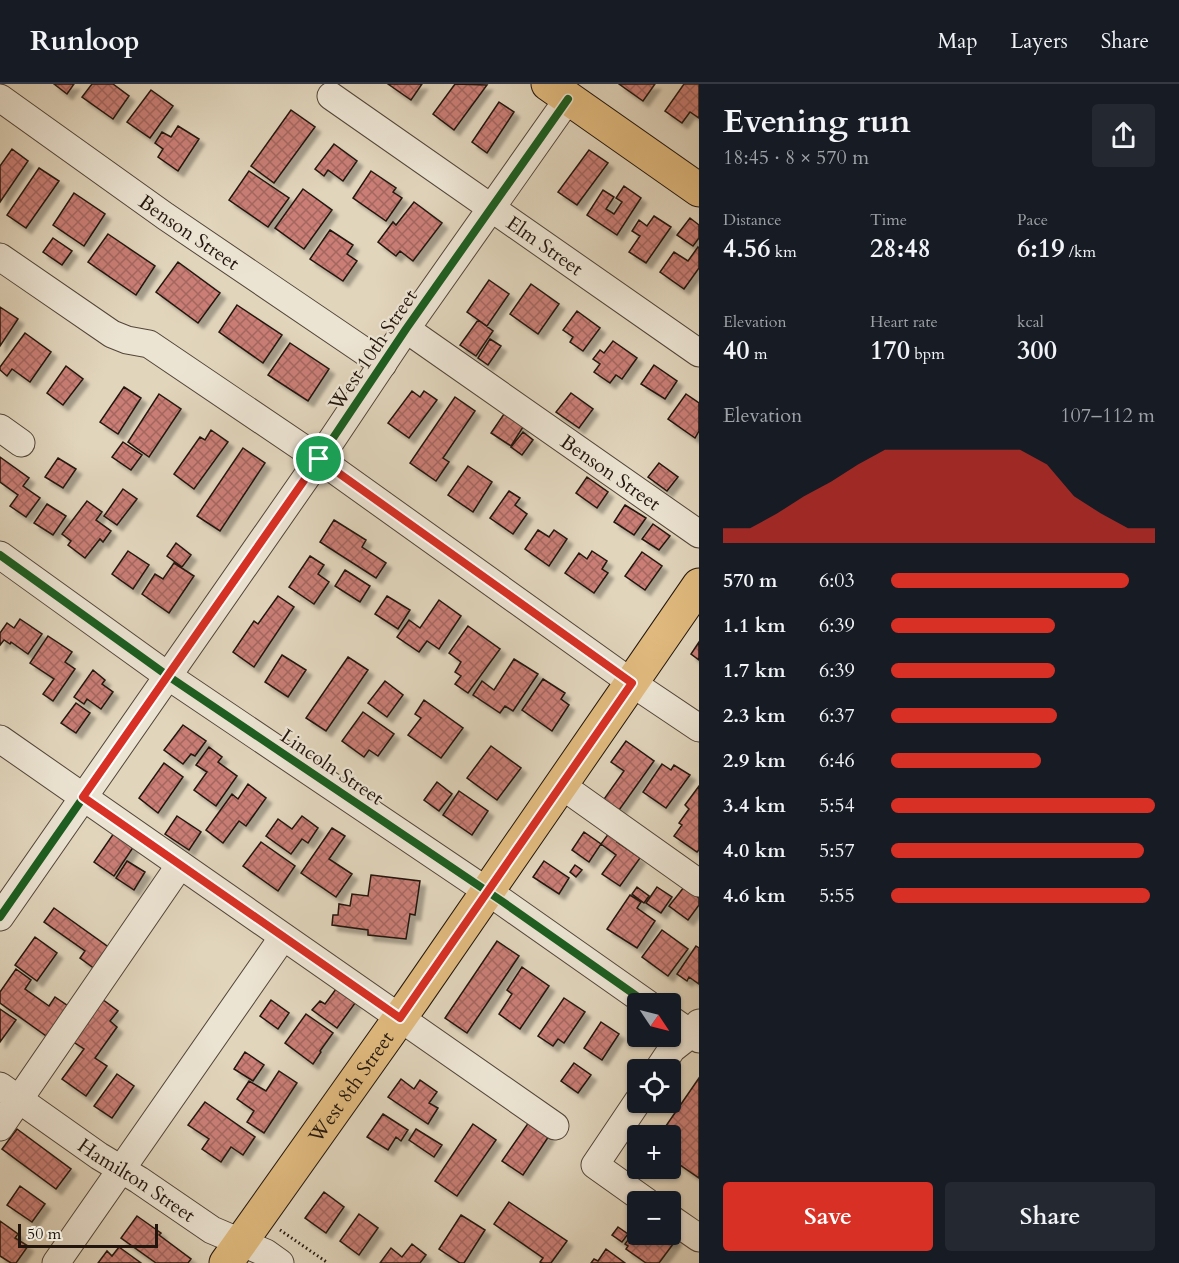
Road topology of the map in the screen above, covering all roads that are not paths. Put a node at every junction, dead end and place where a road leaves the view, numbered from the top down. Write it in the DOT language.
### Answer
graph roads {
  1 [pos="558,91"];
  2 [pos="331,96"];
  3 [pos="0,98"];
  4 [pos="699,190"];
  5 [pos="491,209"];
  6 [pos="0,257"];
  7 [pos="406,329"];
  8 [pos="699,353"];
  9 [pos="383,364"];
  10 [pos="319,459"];
  11 [pos="699,534"];
  12 [pos="0,555"];
  13 [pos="699,585"];
  14 [pos="168,676"];
  15 [pos="632,683"];
  16 [pos="699,728"];
  17 [pos="0,739"];
  18 [pos="561,785"];
  19 [pos="83,797"];
  20 [pos="180,865"];
  21 [pos="699,883"];
  22 [pos="488,892"];
  23 [pos="0,917"];
  24 [pos="284,937"];
  25 [pos="632,993"];
  26 [pos="400,1018"];
  27 [pos="690,1029"];
  28 [pos="665,1059"];
  29 [pos="10,1092"];
  30 [pos="630,1113"];
  31 [pos="555,1126"];
  32 [pos="0,1127"];
  33 [pos="121,1170"];
  34 [pos="632,1191"];
  35 [pos="681,1226"];
  36 [pos="699,1238"];
  37 [pos="233,1253"];
  38 [pos="56,1263"];
  39 [pos="280,1263"];
  1 -- 4 [label="main road"];
  1 -- 5 [label="street, West 10th Street"];
  2 -- 5 [label="street, Elm Street"];
  3 -- 9 [label="street, Benson Street"];
  5 -- 7 [label="street, West 10th Street"];
  5 -- 8 [label="street, Elm Street"];
  6 -- 10 [label="street"];
  7 -- 9 [label="street, West 10th Street"];
  7 -- 11 [label="street, Benson Street"];
  9 -- 10 [label="street, West 10th Street"];
  10 -- 14 [label="street, West 10th Street"];
  10 -- 15 [label="street"];
  12 -- 14 [label="street, Lincoln Street"];
  13 -- 15 [label="main road, West 8th Street"];
  14 -- 19 [label="street, West 10th Street"];
  14 -- 22 [label="street, Lincoln Street"];
  15 -- 16 [label="street"];
  15 -- 18 [label="main road, West 8th Street"];
  17 -- 19 [label="street"];
  18 -- 21 [label="street"];
  18 -- 22 [label="main road, West 8th Street"];
  19 -- 20 [label="street"];
  19 -- 23 [label="street, West 10th Street"];
  20 -- 24 [label="street"];
  20 -- 29 [label="street"];
  22 -- 25 [label="street, Lincoln Street"];
  22 -- 26 [label="main road, West 8th Street"];
  24 -- 26 [label="street"];
  24 -- 33 [label="street"];
  26 -- 31 [label="street"];
  26 -- 37 [label="main road, West 8th Street"];
  27 -- 28 [label="street"];
  29 -- 32 [label="street"];
  29 -- 33 [label="street, Hamilton Street"];
  30 -- 34 [label="street"];
  33 -- 37 [label="street, Hamilton Street"];
  33 -- 38 [label="street"];
  35 -- 36 [label="street"];
  37 -- 39 [label="street, Hamilton Street"];
}
